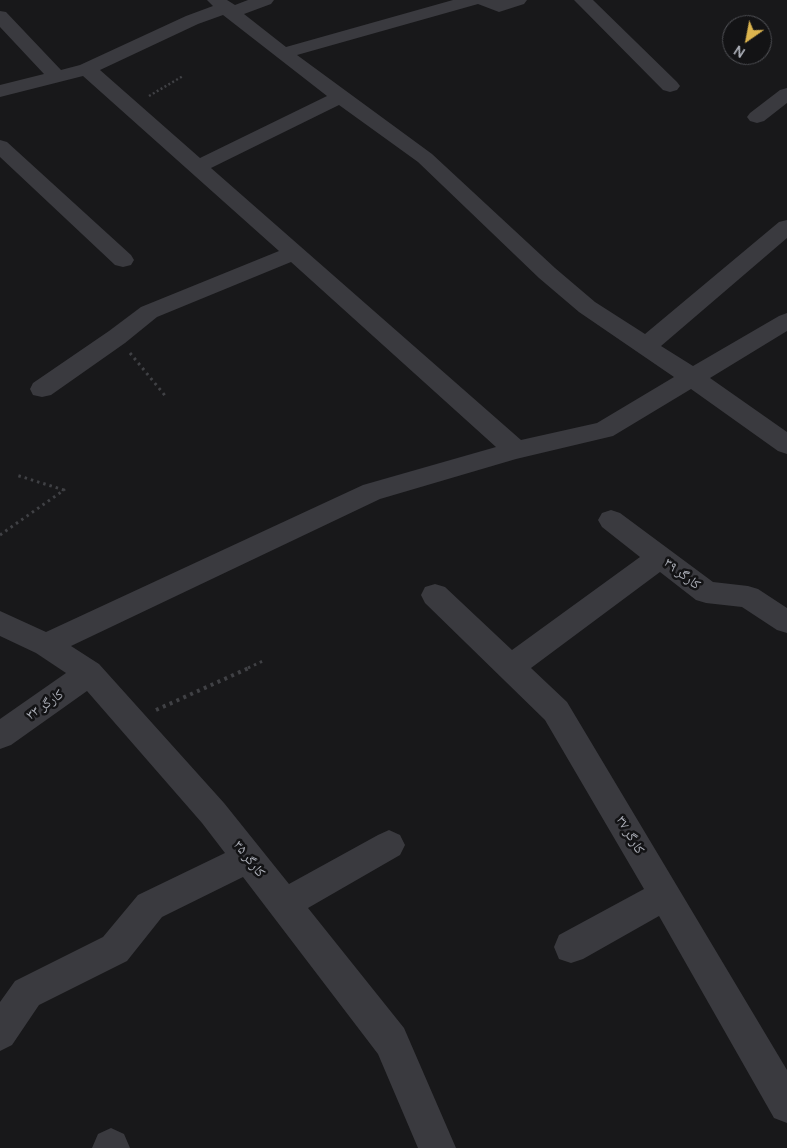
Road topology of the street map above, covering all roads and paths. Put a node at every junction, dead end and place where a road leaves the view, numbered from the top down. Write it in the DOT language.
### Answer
graph roads {
  1 [pos="265,0"];
  2 [pos="473,0"];
  3 [pos="483,0"];
  4 [pos="518,0"];
  5 [pos="583,0"];
  6 [pos="225,6"];
  7 [pos="0,16"];
  8 [pos="284,53"];
  9 [pos="87,69"];
  10 [pos="183,76"];
  11 [pos="56,77"];
  12 [pos="670,86"];
  13 [pos="0,91"];
  14 [pos="787,94"];
  15 [pos="340,97"];
  16 [pos="130,108"];
  17 [pos="757,117"];
  18 [pos="0,146"];
  19 [pos="198,167"];
  20 [pos="787,226"];
  21 [pos="294,252"];
  22 [pos="123,260"];
  23 [pos="787,321"];
  24 [pos="117,337"];
  25 [pos="646,346"];
  26 [pos="693,378"];
  27 [pos="42,389"];
  28 [pos="167,398"];
  29 [pos="787,445"];
  30 [pos="516,450"];
  31 [pos="16,475"];
  32 [pos="611,520"];
  33 [pos="0,535"];
  34 [pos="660,558"];
  35 [pos="435,595"];
  36 [pos="787,622"];
  37 [pos="0,623"];
  38 [pos="46,645"];
  39 [pos="263,661"];
  40 [pos="510,667"];
  41 [pos="89,673"];
  42 [pos="132,721"];
  43 [pos="0,736"];
  44 [pos="389,844"];
  45 [pos="248,858"];
  46 [pos="666,895"];
  47 [pos="284,904"];
  48 [pos="570,947"];
  49 [pos="0,1033"];
  50 [pos="787,1104"];
  51 [pos="437,1148"];
  1 -- 6 [label="street"];
  2 -- 8 [label="street"];
  3 -- 4 [label="street"];
  5 -- 12 [label="street"];
  6 -- 8 [label="street"];
  6 -- 9 [label="street"];
  7 -- 11 [label="street"];
  8 -- 15 [label="street"];
  9 -- 11 [label="street"];
  9 -- 16 [label="street"];
  10 -- 16 [label="path"];
  11 -- 13 [label="street"];
  14 -- 17 [label="street"];
  15 -- 19 [label="street"];
  15 -- 25 [label="street"];
  16 -- 19 [label="street"];
  18 -- 22 [label="street"];
  19 -- 21 [label="street"];
  20 -- 25 [label="street"];
  21 -- 24 [label="street"];
  21 -- 30 [label="street"];
  23 -- 26 [label="street"];
  24 -- 27 [label="street"];
  24 -- 28 [label="path"];
  25 -- 26 [label="street"];
  26 -- 29 [label="street"];
  26 -- 30 [label="street"];
  30 -- 38 [label="street"];
  31 -- 33 [label="path"];
  32 -- 34 [label="street, کارگر ۳۹"];
  34 -- 36 [label="street, کارگر ۳۹"];
  34 -- 40 [label="street"];
  35 -- 40 [label="street, کارگر ۳۷"];
  37 -- 38 [label="street, کارگر ۳۵"];
  38 -- 41 [label="street, کارگر ۳۵"];
  39 -- 42 [label="path"];
  40 -- 46 [label="street, کارگر ۳۷"];
  41 -- 42 [label="street, کارگر ۳۵"];
  41 -- 43 [label="street, کارگر ۳۳"];
  42 -- 45 [label="street, کارگر ۳۵"];
  44 -- 47 [label="street"];
  45 -- 47 [label="street, کارگر ۳۵"];
  45 -- 49 [label="street"];
  46 -- 48 [label="street"];
  46 -- 50 [label="street, کارگر ۳۷"];
  47 -- 51 [label="street, کارگر ۳۵"];
}
